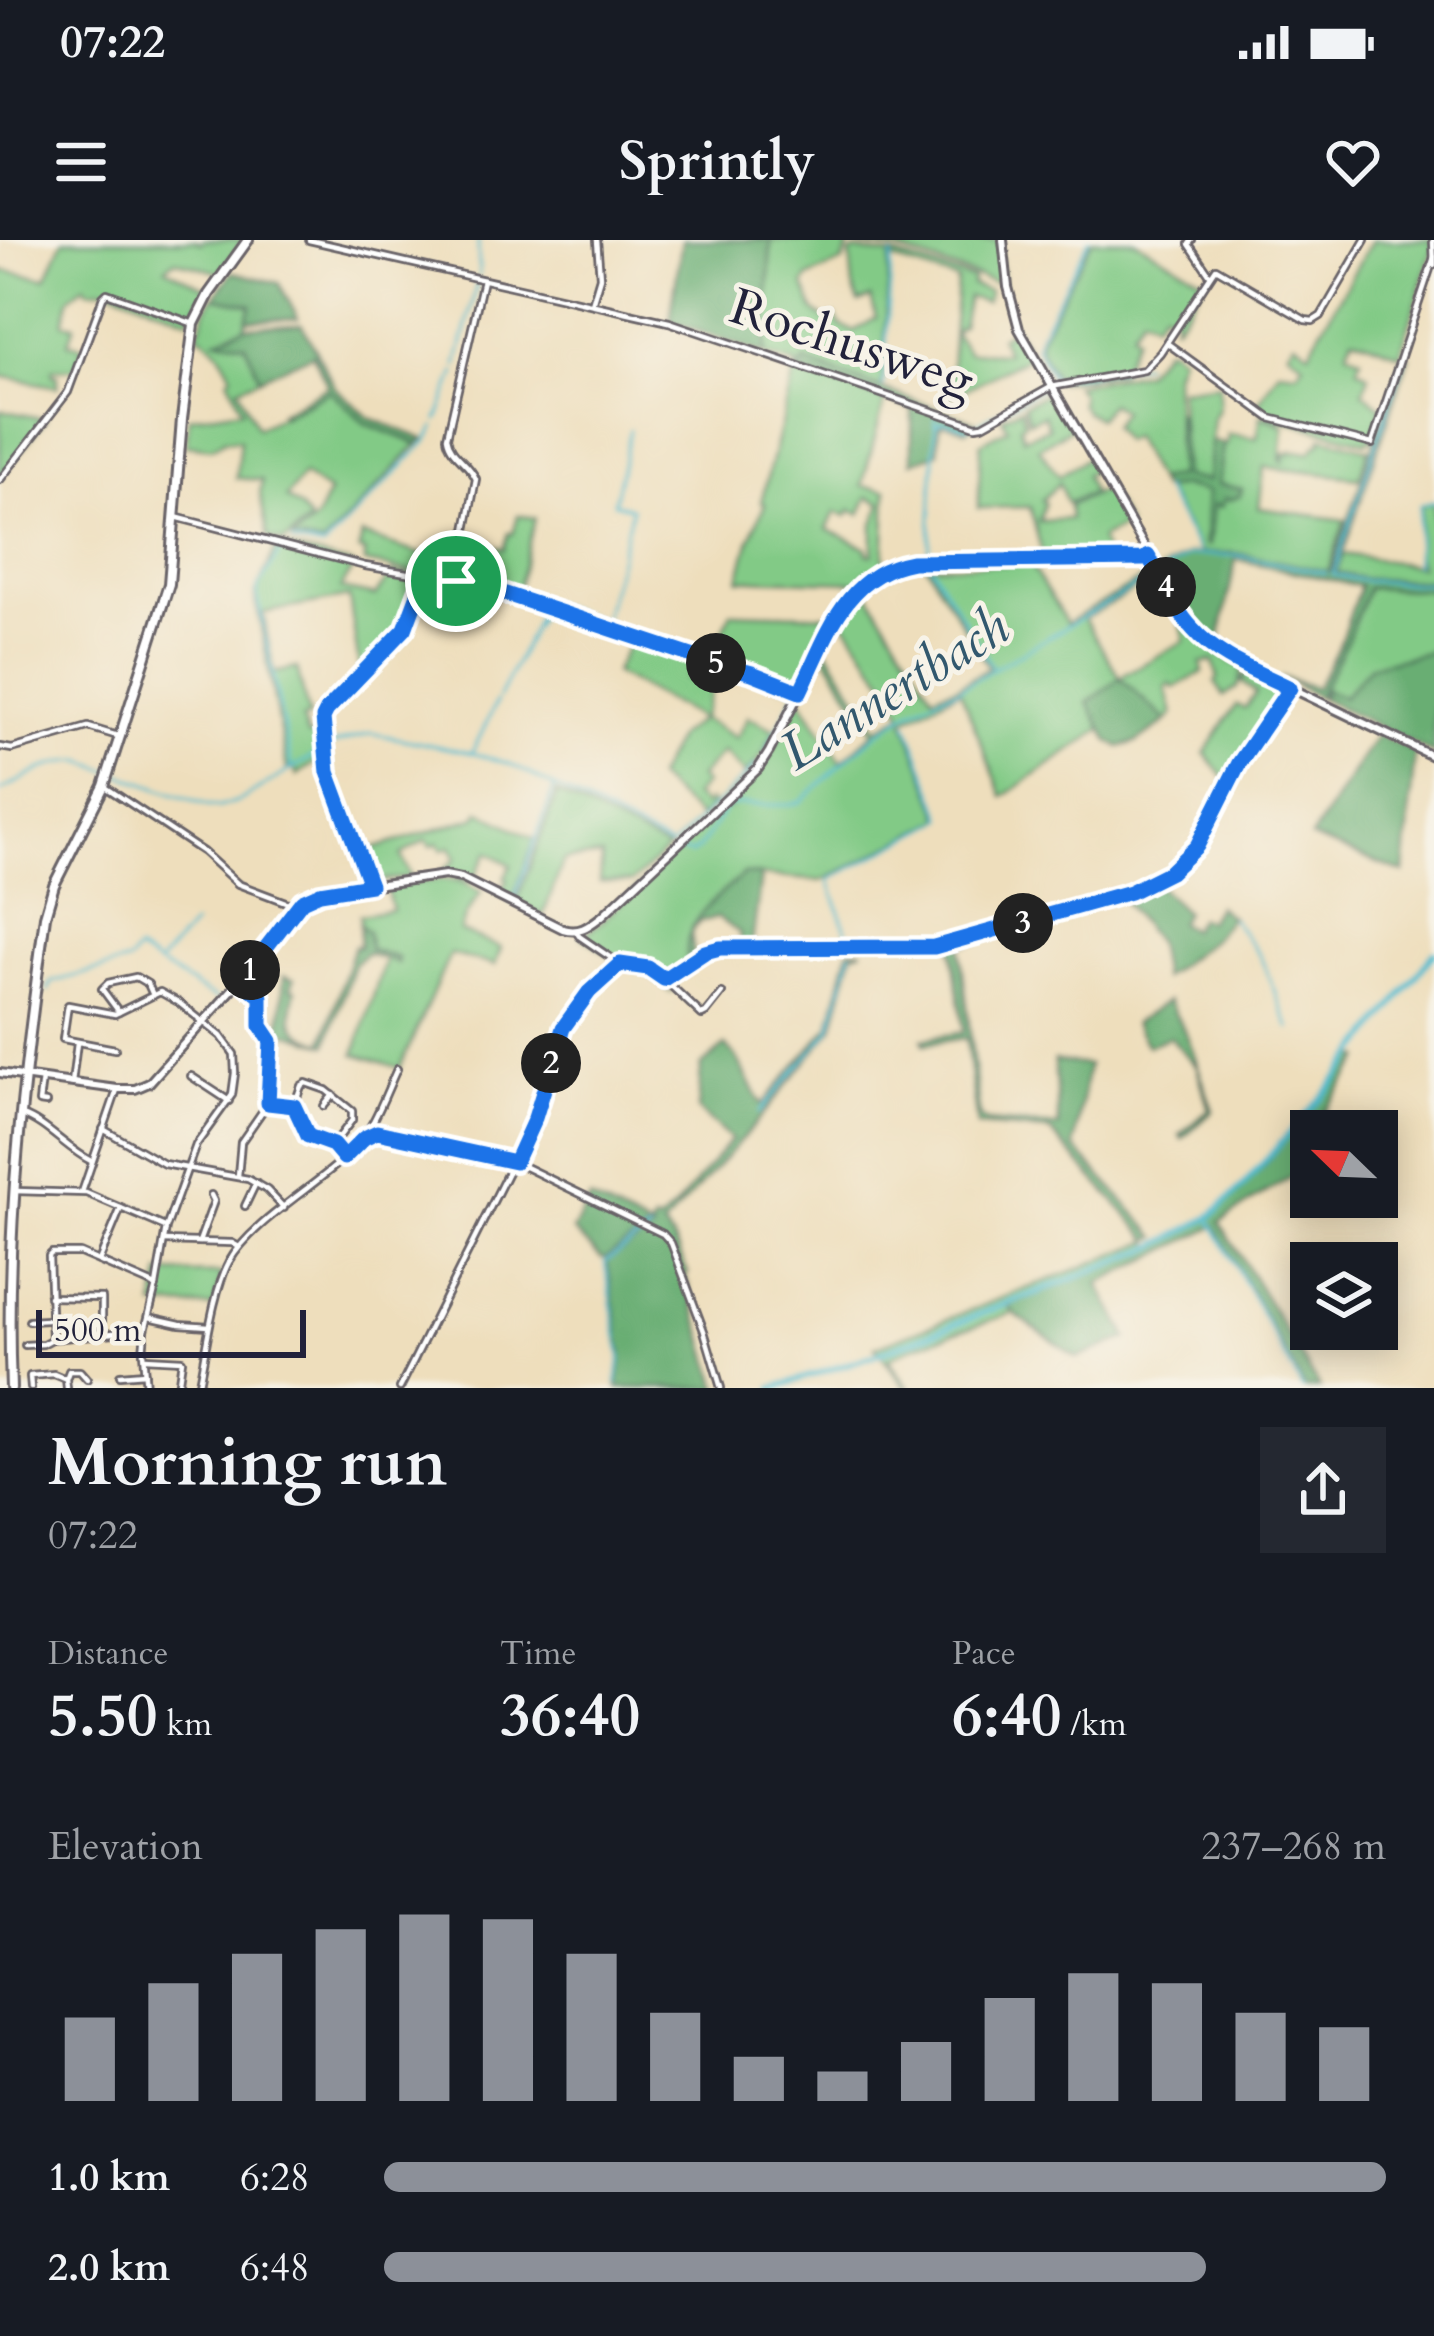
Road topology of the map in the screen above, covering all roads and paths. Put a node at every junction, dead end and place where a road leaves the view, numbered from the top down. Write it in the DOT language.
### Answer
graph roads {
  1 [pos="248,240"];
  2 [pos="309,240"];
  3 [pos="597,240"];
  4 [pos="1003,240"];
  5 [pos="1192,240"];
  6 [pos="1365,240"];
  7 [pos="1433,240"];
  8 [pos="1433,264"];
  9 [pos="1210,275"];
  10 [pos="483,280"];
  11 [pos="592,304"];
  12 [pos="194,324"];
  13 [pos="1167,343"];
  14 [pos="1052,387"];
  15 [pos="0,480"];
  16 [pos="175,517"];
  17 [pos="1148,556"];
  18 [pos="425,576"];
  19 [pos="456,581"];
  20 [pos="1290,688"];
  21 [pos="800,692"];
  22 [pos="121,737"];
  23 [pos="0,747"];
  24 [pos="1434,757"];
  25 [pos="104,786"];
  26 [pos="370,885"];
  27 [pos="297,907"];
  28 [pos="576,931"];
  29 [pos="620,964"];
  30 [pos="664,979"];
  31 [pos="241,980"];
  32 [pos="722,993"];
  33 [pos="153,995"];
  34 [pos="119,1012"];
  35 [pos="203,1022"];
  36 [pos="77,1043"];
  37 [pos="115,1049"];
  38 [pos="398,1070"];
  39 [pos="0,1072"];
  40 [pos="191,1076"];
  41 [pos="24,1077"];
  42 [pos="42,1079"];
  43 [pos="72,1083"];
  44 [pos="117,1089"];
  45 [pos="333,1095"];
  46 [pos="229,1101"];
  47 [pos="46,1103"];
  48 [pos="268,1103"];
  49 [pos="294,1106"];
  50 [pos="324,1106"];
  51 [pos="20,1115"];
  52 [pos="375,1128"];
  53 [pos="103,1130"];
  54 [pos="333,1145"];
  55 [pos="344,1158"];
  56 [pos="92,1161"];
  57 [pos="515,1162"];
  58 [pos="185,1169"];
  59 [pos="238,1176"];
  60 [pos="256,1183"];
  61 [pos="16,1191"];
  62 [pos="82,1192"];
  63 [pos="211,1195"];
  64 [pos="245,1206"];
  65 [pos="121,1208"];
  66 [pos="284,1208"];
  67 [pos="166,1228"];
  68 [pos="164,1241"];
  69 [pos="199,1242"];
  70 [pos="239,1246"];
  71 [pos="99,1261"];
  72 [pos="156,1286"];
  73 [pos="49,1297"];
  74 [pos="149,1317"];
  75 [pos="50,1320"];
  76 [pos="29,1321"];
  77 [pos="211,1326"];
  78 [pos="145,1330"];
  79 [pos="102,1335"];
  80 [pos="52,1339"];
  81 [pos="25,1346"];
  82 [pos="145,1358"];
  83 [pos="145,1373"];
  84 [pos="120,1375"];
  85 [pos="66,1379"];
  86 [pos="87,1379"];
  87 [pos="0,1384"];
  88 [pos="11,1388"];
  89 [pos="31,1388"];
  90 [pos="67,1388"];
  91 [pos="146,1388"];
  92 [pos="178,1388"];
  93 [pos="198,1388"];
  94 [pos="400,1388"];
  95 [pos="721,1388"];
  1 -- 12 [label="main road"];
  2 -- 10 [label="street, Rochusweg"];
  3 -- 11 [label="street"];
  4 -- 14 [label="street"];
  5 -- 9 [label="street"];
  6 -- 9 [label="street"];
  7 -- 8 [label="street"];
  8 -- 13 [label="street"];
  9 -- 13 [label="street"];
  10 -- 11 [label="street, Rochusweg"];
  10 -- 19 [label="street"];
  11 -- 14 [label="street, Rochusweg"];
  12 -- 15 [label="street"];
  12 -- 16 [label="main road"];
  13 -- 14 [label="street, Rochusweg"];
  14 -- 17 [label="street"];
  16 -- 18 [label="street"];
  16 -- 22 [label="main road"];
  17 -- 20 [label="street"];
  17 -- 21 [label="street"];
  18 -- 19 [label="street"];
  18 -- 26 [label="street"];
  19 -- 21 [label="street"];
  20 -- 24 [label="street"];
  20 -- 30 [label="street"];
  21 -- 28 [label="street"];
  22 -- 23 [label="street"];
  22 -- 25 [label="main road"];
  25 -- 27 [label="street"];
  25 -- 41 [label="main road"];
  26 -- 27 [label="street"];
  26 -- 28 [label="street"];
  27 -- 31 [label="street"];
  28 -- 29 [label="street"];
  29 -- 30 [label="street"];
  29 -- 57 [label="street"];
  30 -- 32 [label="street"];
  31 -- 35 [label="street"];
  31 -- 48 [label="street"];
  33 -- 34 [label="street"];
  33 -- 34 [label="street"];
  33 -- 35 [label="street"];
  34 -- 36 [label="street"];
  35 -- 44 [label="street"];
  35 -- 46 [label="street"];
  36 -- 37 [label="street"];
  36 -- 43 [label="street"];
  38 -- 52 [label="street"];
  39 -- 41 [label="street"];
  40 -- 46 [label="street"];
  41 -- 42 [label="street"];
  41 -- 51 [label="main road"];
  42 -- 43 [label="street"];
  42 -- 47 [label="street"];
  43 -- 44 [label="street"];
  44 -- 53 [label="street"];
  45 -- 49 [label="street"];
  45 -- 50 [label="street"];
  45 -- 54 [label="street"];
  46 -- 58 [label="street"];
  48 -- 49 [label="street"];
  48 -- 59 [label="street"];
  49 -- 54 [label="street"];
  51 -- 56 [label="street"];
  51 -- 61 [label="main road"];
  52 -- 55 [label="street"];
  52 -- 57 [label="street"];
  53 -- 56 [label="street"];
  53 -- 58 [label="street"];
  54 -- 55 [label="street"];
  55 -- 66 [label="street"];
  56 -- 62 [label="street"];
  57 -- 94 [label="street"];
  57 -- 95 [label="street"];
  58 -- 59 [label="street"];
  58 -- 67 [label="street"];
  59 -- 60 [label="street"];
  60 -- 64 [label="street"];
  60 -- 66 [label="street"];
  61 -- 62 [label="street"];
  61 -- 88 [label="main road"];
  62 -- 65 [label="street"];
  63 -- 69 [label="street"];
  65 -- 67 [label="street"];
  65 -- 71 [label="street"];
  66 -- 70 [label="street"];
  67 -- 68 [label="street"];
  68 -- 69 [label="street"];
  68 -- 72 [label="street"];
  69 -- 70 [label="street"];
  70 -- 77 [label="street"];
  71 -- 72 [label="street"];
  71 -- 73 [label="street"];
  72 -- 74 [label="street"];
  73 -- 75 [label="street"];
  73 -- 79 [label="street"];
  74 -- 77 [label="street"];
  74 -- 78 [label="street"];
  75 -- 76 [label="street"];
  75 -- 80 [label="street"];
  77 -- 93 [label="street"];
  78 -- 79 [label="street"];
  78 -- 82 [label="street"];
  79 -- 80 [label="street"];
  80 -- 81 [label="street"];
  82 -- 83 [label="street"];
  82 -- 92 [label="street"];
  83 -- 84 [label="street"];
  83 -- 91 [label="street"];
  85 -- 86 [label="street"];
  85 -- 89 [label="street"];
  85 -- 90 [label="street"];
  87 -- 88 [label="street"];
}
